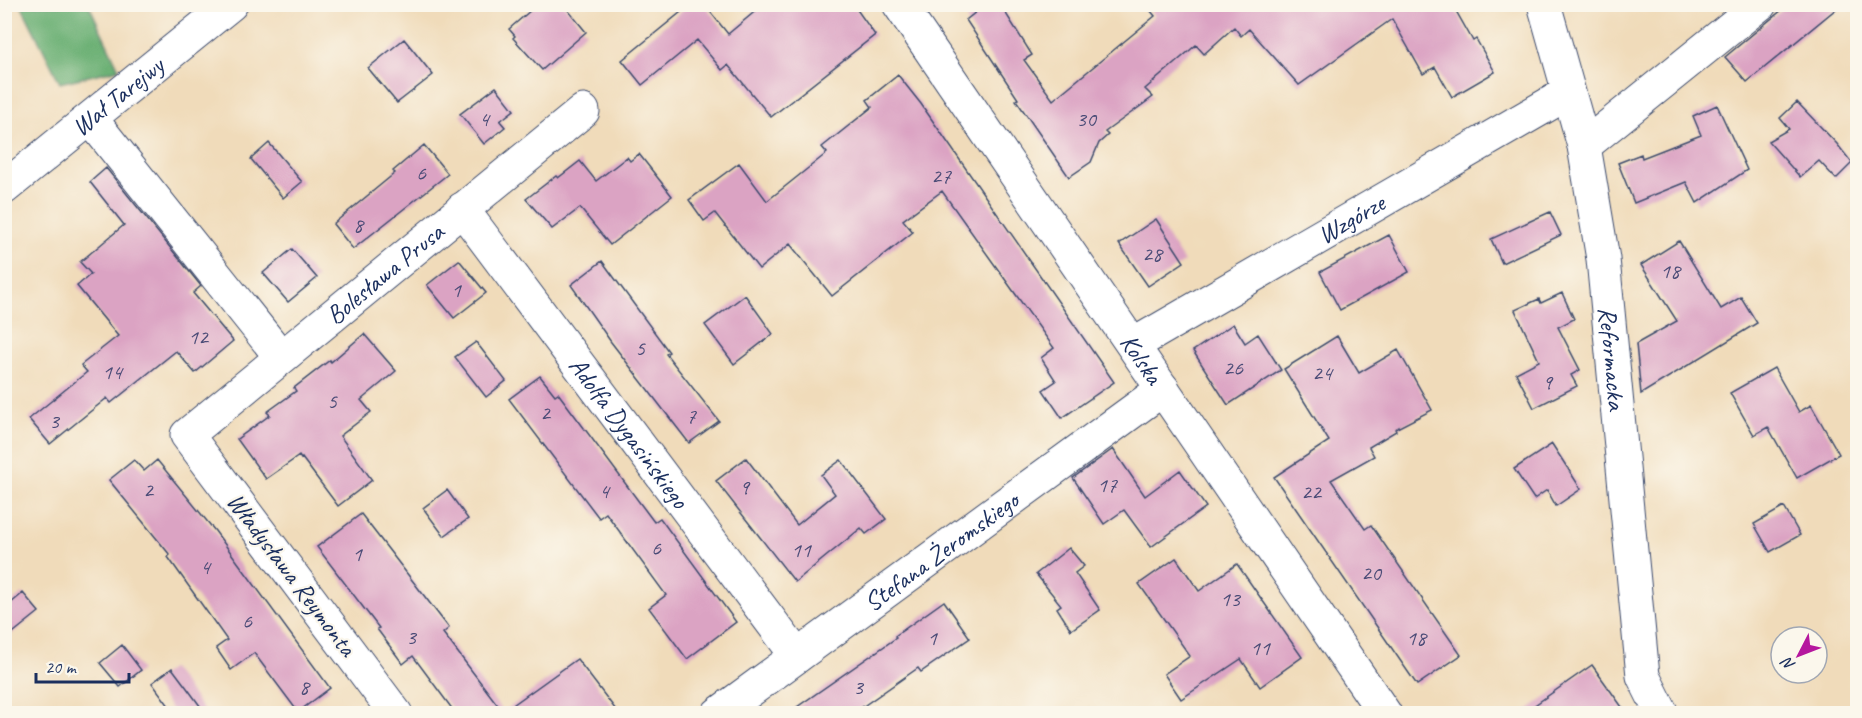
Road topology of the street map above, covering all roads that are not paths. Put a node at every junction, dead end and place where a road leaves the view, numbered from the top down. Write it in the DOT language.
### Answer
graph roads {
  1 [pos="231,4"];
  2 [pos="899,4"];
  3 [pos="1544,4"];
  4 [pos="1760,4"];
  5 [pos="1568,93"];
  6 [pos="583,111"];
  7 [pos="91,119"];
  8 [pos="1584,146"];
  9 [pos="4,188"];
  10 [pos="462,209"];
  11 [pos="1133,345"];
  12 [pos="281,357"];
  13 [pos="1162,389"];
  14 [pos="187,435"];
  15 [pos="797,656"];
  16 [pos="396,714"];
  17 [pos="718,714"];
  18 [pos="1385,714"];
  19 [pos="1662,714"];
  1 -- 7 [label="street, Wał Tarejwy"];
  2 -- 11 [label="street, Kolska"];
  3 -- 5 [label="street, Reformacka"];
  4 -- 8 [label="street"];
  5 -- 8 [label="street, Reformacka"];
  5 -- 11 [label="street, Wzgórze"];
  6 -- 10 [label="street, Bolesława Prusa"];
  7 -- 9 [label="street, Wał Tarejwy"];
  7 -- 12 [label="street"];
  8 -- 19 [label="street, Reformacka"];
  10 -- 12 [label="street, Bolesława Prusa"];
  10 -- 15 [label="street, Adolfa Dygasińskiego"];
  11 -- 13 [label="street, Kolska"];
  12 -- 14 [label="street, Bolesława Prusa"];
  13 -- 15 [label="street, Stefana Żeromskiego"];
  13 -- 18 [label="street, Kolska"];
  14 -- 16 [label="street, Władysława Reymonta"];
  15 -- 17 [label="street, Stefana Żeromskiego"];
}
